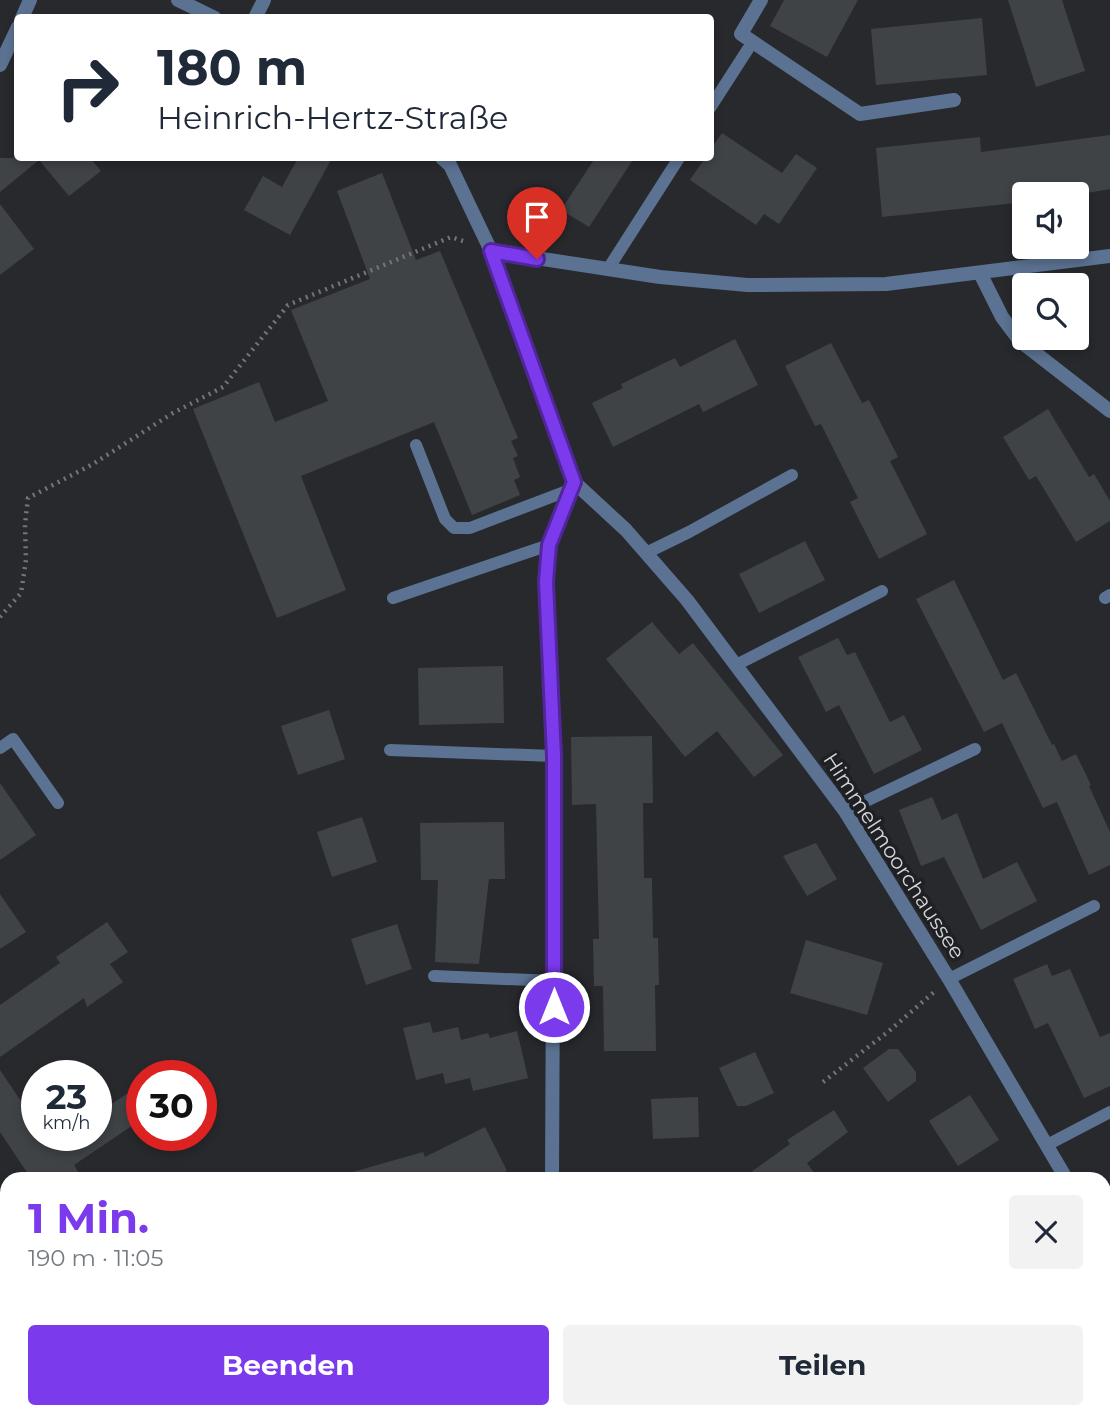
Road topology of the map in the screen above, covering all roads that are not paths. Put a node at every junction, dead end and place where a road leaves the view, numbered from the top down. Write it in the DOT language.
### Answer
graph roads {
  1 [pos="178,0"];
  2 [pos="761,0"];
  3 [pos="207,14"];
  4 [pos="14,35"];
  5 [pos="748,49"];
  6 [pos="0,65"];
  7 [pos="954,100"];
  8 [pos="714,102"];
  9 [pos="445,161"];
  10 [pos="677,161"];
  11 [pos="491,251"];
  12 [pos="1110,256"];
  13 [pos="608,269"];
  14 [pos="980,273"];
  15 [pos="1110,411"];
  16 [pos="416,445"];
  17 [pos="792,475"];
  18 [pos="573,486"];
  19 [pos="549,545"];
  20 [pos="646,553"];
  21 [pos="882,591"];
  22 [pos="393,597"];
  23 [pos="736,665"];
  24 [pos="0,748"];
  25 [pos="975,749"];
  26 [pos="390,750"];
  27 [pos="554,756"];
  28 [pos="58,803"];
  29 [pos="845,811"];
  30 [pos="1094,906"];
  31 [pos="434,976"];
  32 [pos="949,979"];
  33 [pos="554,981"];
  34 [pos="1110,1112"];
  35 [pos="1047,1145"];
  36 [pos="552,1172"];
  37 [pos="1062,1172"];
  1 -- 3 [label="street"];
  2 -- 7 [label="street"];
  4 -- 6 [label="street"];
  5 -- 8 [label="lane"];
  9 -- 11 [label="street"];
  10 -- 13 [label="lane"];
  11 -- 13 [label="street"];
  11 -- 18 [label="street"];
  12 -- 14 [label="street"];
  13 -- 14 [label="street"];
  14 -- 15 [label="street"];
  16 -- 18 [label="lane"];
  17 -- 20 [label="lane"];
  18 -- 19 [label="street"];
  18 -- 20 [label="street, Himmelmoorchaussee"];
  19 -- 22 [label="lane"];
  19 -- 27 [label="street"];
  20 -- 23 [label="street, Himmelmoorchaussee"];
  21 -- 23 [label="lane"];
  23 -- 29 [label="street, Himmelmoorchaussee"];
  24 -- 28 [label="lane"];
  25 -- 29 [label="lane"];
  26 -- 27 [label="lane"];
  27 -- 33 [label="street"];
  29 -- 32 [label="street, Himmelmoorchaussee"];
  30 -- 32 [label="lane"];
  31 -- 33 [label="lane"];
  32 -- 35 [label="street, Himmelmoorchaussee"];
  33 -- 36 [label="street"];
  34 -- 35 [label="lane"];
  35 -- 37 [label="street, Himmelmoorchaussee"];
}
